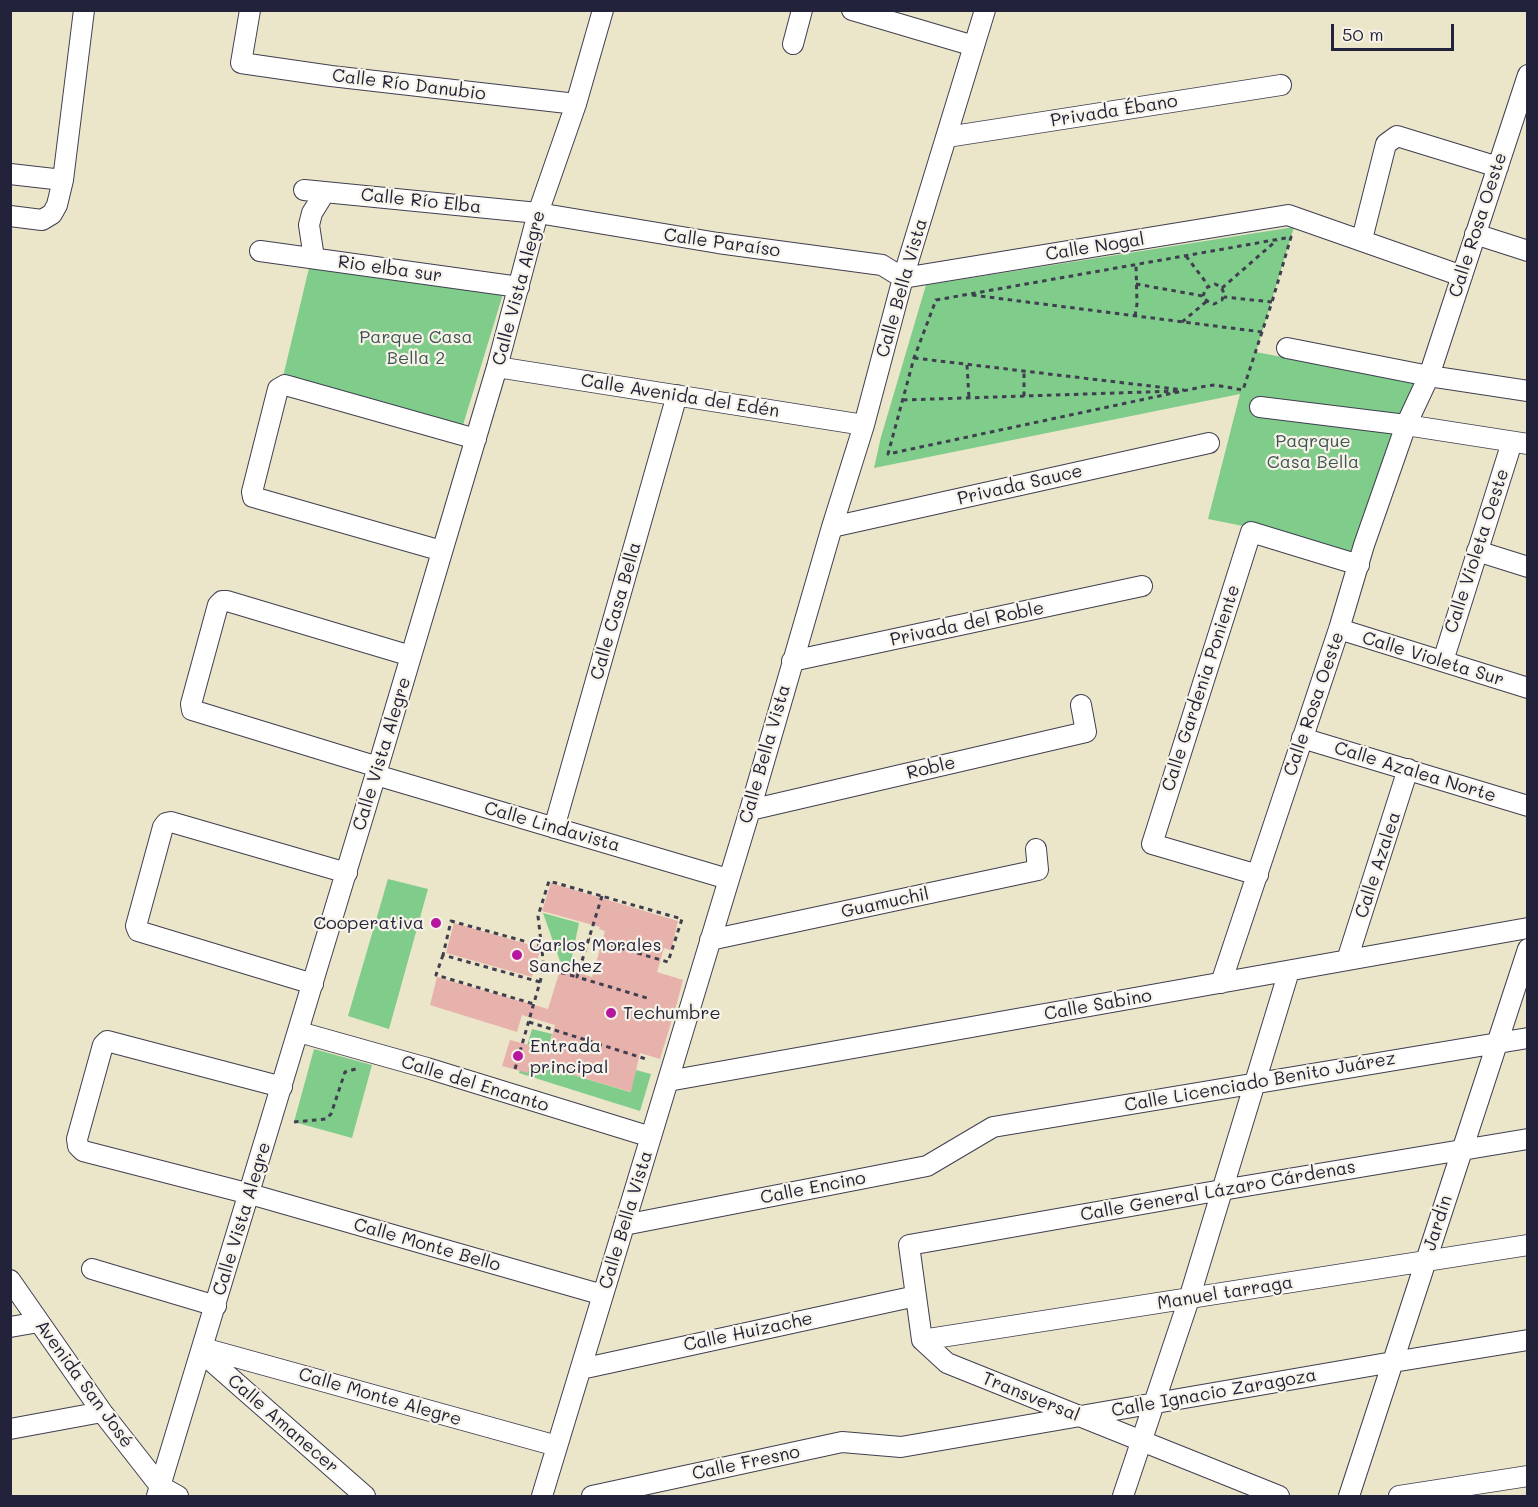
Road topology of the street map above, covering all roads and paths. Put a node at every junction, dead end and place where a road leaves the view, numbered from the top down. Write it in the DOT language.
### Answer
graph roads {
  1 [pos="84,10"];
  2 [pos="250,10"];
  3 [pos="603,10"];
  4 [pos="802,10"];
  5 [pos="852,10"];
  6 [pos="985,10"];
  7 [pos="793,44"];
  8 [pos="974,46"];
  9 [pos="1527,75"];
  10 [pos="1281,85"];
  11 [pos="576,105"];
  12 [pos="947,137"];
  13 [pos="1498,166"];
  14 [pos="10,174"];
  15 [pos="63,180"];
  16 [pos="304,190"];
  17 [pos="325,192"];
  18 [pos="538,213"];
  19 [pos="10,216"];
  20 [pos="1475,234"];
  21 [pos="1278,239"];
  22 [pos="1362,240"];
  23 [pos="260,250"];
  24 [pos="1527,251"];
  25 [pos="1186,256"];
  26 [pos="314,258"];
  27 [pos="1136,264"];
  28 [pos="1461,276"];
  29 [pos="903,279"];
  30 [pos="1136,284"];
  31 [pos="1208,286"];
  32 [pos="519,287"];
  33 [pos="1222,288"];
  34 [pos="968,294"];
  35 [pos="1203,296"];
  36 [pos="1224,297"];
  37 [pos="1207,301"];
  38 [pos="1272,302"];
  39 [pos="1135,316"];
  40 [pos="1182,322"];
  41 [pos="1262,332"];
  42 [pos="1287,348"];
  43 [pos="914,358"];
  44 [pos="968,365"];
  45 [pos="497,366"];
  46 [pos="1024,371"];
  47 [pos="1429,375"];
  48 [pos="1188,390"];
  49 [pos="1527,391"];
  50 [pos="677,395"];
  51 [pos="1024,396"];
  52 [pos="969,398"];
  53 [pos="903,400"];
  54 [pos="1260,407"];
  55 [pos="864,425"];
  56 [pos="1406,425"];
  57 [pos="476,439"];
  58 [pos="1209,443"];
  59 [pos="1520,443"];
  60 [pos="832,527"];
  61 [pos="442,551"];
  62 [pos="1477,551"];
  63 [pos="1359,565"];
  64 [pos="1527,567"];
  65 [pos="1142,586"];
  66 [pos="1339,629"];
  67 [pos="411,656"];
  68 [pos="792,661"];
  69 [pos="1443,661"];
  70 [pos="1527,688"];
  71 [pos="1081,705"];
  72 [pos="1302,738"];
  73 [pos="1408,769"];
  74 [pos="377,771"];
  75 [pos="1527,806"];
  76 [pos="750,810"];
  77 [pos="554,828"];
  78 [pos="1036,849"];
  79 [pos="347,873"];
  80 [pos="1258,875"];
  81 [pos="728,879"];
  82 [pos="602,896"];
  83 [pos="1527,928"];
  84 [pos="589,939"];
  85 [pos="710,940"];
  86 [pos="542,946"];
  87 [pos="1527,949"];
  88 [pos="443,955"];
  89 [pos="1347,960"];
  90 [pos="544,968"];
  91 [pos="1289,970"];
  92 [pos="577,977"];
  93 [pos="540,982"];
  94 [pos="1221,983"];
  95 [pos="313,984"];
  96 [pos="647,998"];
  97 [pos="534,1004"];
  98 [pos="529,1022"];
  99 [pos="299,1032"];
  100 [pos="1527,1038"];
  101 [pos="1496,1042"];
  102 [pos="646,1059"];
  103 [pos="365,1066"];
  104 [pos="515,1069"];
  105 [pos="668,1081"];
  106 [pos="1254,1083"];
  107 [pos="282,1087"];
  108 [pos="294,1122"];
  109 [pos="993,1127"];
  110 [pos="651,1137"];
  111 [pos="1527,1139"];
  112 [pos="1461,1150"];
  113 [pos="1222,1190"];
  114 [pos="250,1194"];
  115 [pos="624,1225"];
  116 [pos="1527,1245"];
  117 [pos="1426,1260"];
  118 [pos="92,1269"];
  119 [pos="10,1280"];
  120 [pos="603,1294"];
  121 [pos="916,1296"];
  122 [pos="1189,1299"];
  123 [pos="216,1306"];
  124 [pos="39,1322"];
  125 [pos="10,1327"];
  126 [pos="922,1340"];
  127 [pos="1527,1340"];
  128 [pos="202,1350"];
  129 [pos="1393,1362"];
  130 [pos="581,1369"];
  131 [pos="1154,1404"];
  132 [pos="102,1412"];
  133 [pos="1079,1416"];
  134 [pos="10,1430"];
  135 [pos="1141,1441"];
  136 [pos="557,1446"];
  137 [pos="901,1447"];
  138 [pos="1527,1476"];
  139 [pos="159,1491"];
  140 [pos="178,1497"];
  141 [pos="365,1497"];
  142 [pos="542,1497"];
  143 [pos="592,1497"];
  144 [pos="1123,1497"];
  145 [pos="1280,1497"];
  146 [pos="1349,1497"];
  147 [pos="1399,1497"];
  1 -- 15 [label="street"];
  2 -- 11 [label="street, Calle Río Danubio"];
  3 -- 11 [label="street, Calle Vista Alegre"];
  4 -- 7 [label="street"];
  5 -- 8 [label="street"];
  6 -- 8 [label="street, Calle Bella Vista"];
  8 -- 12 [label="street, Calle Bella Vista"];
  9 -- 13 [label="street, Calle Rosa Oeste"];
  10 -- 12 [label="street, Privada Ébano"];
  11 -- 18 [label="street, Calle Vista Alegre"];
  12 -- 29 [label="street, Calle Bella Vista"];
  13 -- 20 [label="street, Calle Rosa Oeste"];
  13 -- 22 [label="street"];
  14 -- 15 [label="street"];
  15 -- 19 [label="street"];
  16 -- 17 [label="street, Calle Río Elba"];
  17 -- 18 [label="street, Calle Río Elba"];
  17 -- 26 [label="street"];
  18 -- 29 [label="street, Calle Paraíso"];
  18 -- 32 [label="street, Calle Vista Alegre"];
  20 -- 24 [label="street"];
  20 -- 28 [label="street, Calle Rosa Oeste"];
  21 -- 25 [label="path"];
  21 -- 33 [label="path"];
  21 -- 38 [label="path"];
  22 -- 28 [label="street"];
  22 -- 29 [label="street, Calle Nogal"];
  23 -- 26 [label="street, Rio elba sur"];
  25 -- 27 [label="path"];
  25 -- 31 [label="path"];
  26 -- 32 [label="street, Rio elba sur"];
  27 -- 30 [label="path"];
  27 -- 34 [label="path"];
  28 -- 47 [label="street, Calle Rosa Oeste"];
  29 -- 55 [label="street, Calle Bella Vista"];
  30 -- 35 [label="path"];
  30 -- 39 [label="path"];
  31 -- 33 [label="path"];
  31 -- 35 [label="path"];
  32 -- 45 [label="street, Calle Vista Alegre"];
  33 -- 36 [label="path"];
  34 -- 39 [label="path"];
  34 -- 43 [label="path"];
  35 -- 37 [label="path"];
  36 -- 37 [label="path"];
  36 -- 38 [label="path"];
  37 -- 40 [label="path"];
  38 -- 41 [label="path"];
  39 -- 40 [label="path"];
  40 -- 41 [label="path"];
  41 -- 48 [label="path"];
  42 -- 47 [label="street"];
  43 -- 44 [label="path"];
  43 -- 53 [label="path"];
  44 -- 46 [label="path"];
  44 -- 52 [label="path"];
  45 -- 50 [label="street, Calle Avenida del Edén"];
  45 -- 57 [label="street, Calle Vista Alegre"];
  46 -- 48 [label="path"];
  46 -- 51 [label="path"];
  47 -- 49 [label="street"];
  47 -- 56 [label="street, Calle Rosa Oeste"];
  48 -- 51 [label="path"];
  48 -- 53 [label="path"];
  50 -- 55 [label="street, Calle Avenida del Edén"];
  50 -- 77 [label="street, Calle Casa Bella"];
  51 -- 52 [label="path"];
  52 -- 53 [label="path"];
  54 -- 56 [label="street"];
  55 -- 60 [label="street, Calle Bella Vista"];
  56 -- 59 [label="street"];
  56 -- 63 [label="street, Calle Rosa Oeste"];
  57 -- 61 [label="street, Calle Vista Alegre"];
  57 -- 61 [label="street"];
  58 -- 60 [label="street, Privada Sauce"];
  59 -- 62 [label="street, Calle Violeta Oeste"];
  60 -- 68 [label="street, Calle Bella Vista"];
  61 -- 67 [label="street, Calle Vista Alegre"];
  62 -- 64 [label="street"];
  62 -- 69 [label="street, Calle Violeta Oeste"];
  63 -- 66 [label="street, Calle Rosa Oeste"];
  63 -- 80 [label="street, Calle Gardenia Poniente"];
  65 -- 68 [label="street, Privada del Roble"];
  66 -- 69 [label="street, Calle Violeta Sur"];
  66 -- 72 [label="street, Calle Rosa Oeste"];
  67 -- 74 [label="street, Calle Vista Alegre"];
  67 -- 74 [label="street, Calle Lindavista"];
  68 -- 76 [label="street, Calle Bella Vista"];
  69 -- 70 [label="street, Calle Violeta Sur"];
  71 -- 76 [label="street, Roble"];
  72 -- 73 [label="street, Calle Azalea Norte"];
  72 -- 80 [label="street, Calle Rosa Oeste"];
  73 -- 75 [label="street, Calle Azalea Norte"];
  73 -- 89 [label="street, Calle Azalea"];
  74 -- 77 [label="street, Calle Lindavista"];
  74 -- 79 [label="street, Calle Vista Alegre"];
  76 -- 81 [label="street, Calle Bella Vista"];
  77 -- 81 [label="street, Calle Lindavista"];
  78 -- 85 [label="street, Guamuchil"];
  79 -- 95 [label="street, Calle Vista Alegre"];
  79 -- 95 [label="street"];
  80 -- 94 [label="street, Calle Rosa Oeste"];
  81 -- 85 [label="street, Calle Bella Vista"];
  82 -- 84 [label="path"];
  82 -- 84 [label="path"];
  82 -- 86 [label="path"];
  83 -- 89 [label="street, Calle Sabino"];
  84 -- 92 [label="path"];
  85 -- 105 [label="street, Calle Bella Vista"];
  86 -- 88 [label="path"];
  86 -- 90 [label="path"];
  87 -- 101 [label="street, Jardin"];
  88 -- 93 [label="path"];
  88 -- 97 [label="path"];
  89 -- 91 [label="street, Calle Sabino"];
  90 -- 92 [label="path"];
  90 -- 93 [label="path"];
  91 -- 94 [label="street, Calle Sabino"];
  91 -- 106 [label="street"];
  92 -- 96 [label="path"];
  93 -- 97 [label="path"];
  94 -- 105 [label="street, Calle Sabino"];
  95 -- 99 [label="street, Calle Vista Alegre"];
  97 -- 98 [label="path"];
  98 -- 102 [label="path"];
  98 -- 104 [label="path"];
  99 -- 107 [label="street, Calle Vista Alegre"];
  99 -- 110 [label="street, Calle del Encanto"];
  100 -- 101 [label="street, Calle Licenciado Benito Juárez"];
  101 -- 106 [label="street, Calle Licenciado Benito Juárez"];
  101 -- 112 [label="street, Jardin"];
  103 -- 108 [label="path"];
  105 -- 110 [label="street, Calle Bella Vista"];
  106 -- 109 [label="street, Calle Licenciado Benito Juárez"];
  106 -- 113 [label="street"];
  107 -- 114 [label="street, Calle Vista Alegre"];
  107 -- 114 [label="street, Calle Monte Bello"];
  109 -- 115 [label="street, Calle Encino"];
  110 -- 115 [label="street, Calle Bella Vista"];
  111 -- 112 [label="street, Calle General Lázaro Cárdenas"];
  112 -- 113 [label="street, Calle General Lázaro Cárdenas"];
  112 -- 117 [label="street, Jardin"];
  113 -- 121 [label="street, Calle General Lázaro Cárdenas"];
  113 -- 122 [label="street"];
  114 -- 120 [label="street, Calle Monte Bello"];
  114 -- 123 [label="street, Calle Vista Alegre"];
  115 -- 120 [label="street, Calle Bella Vista"];
  116 -- 117 [label="street, Manuel tarraga"];
  117 -- 122 [label="street, Manuel tarraga"];
  117 -- 129 [label="street, Jardin"];
  118 -- 123 [label="street"];
  119 -- 124 [label="street, Avenida San José"];
  120 -- 130 [label="street, Calle Bella Vista"];
  121 -- 126 [label="street"];
  121 -- 130 [label="street, Calle Huizache"];
  122 -- 126 [label="street, Manuel tarraga"];
  122 -- 131 [label="street"];
  123 -- 128 [label="street, Calle Vista Alegre"];
  124 -- 125 [label="street"];
  124 -- 132 [label="street, Avenida San José"];
  126 -- 133 [label="street, Transversal"];
  127 -- 129 [label="street, Calle Ignacio Zaragoza"];
  128 -- 136 [label="street, Calle Monte Alegre"];
  128 -- 139 [label="street, Calle Vista Alegre"];
  128 -- 141 [label="street, Calle Amanecer"];
  129 -- 131 [label="street, Calle Ignacio Zaragoza"];
  129 -- 146 [label="street, Jardin"];
  130 -- 136 [label="street, Calle Bella Vista"];
  131 -- 133 [label="street, Calle Ignacio Zaragoza"];
  131 -- 135 [label="street"];
  132 -- 134 [label="street"];
  132 -- 139 [label="street, Avenida San José"];
  133 -- 135 [label="street, Transversal"];
  133 -- 137 [label="street, Calle Ignacio Zaragoza"];
  135 -- 144 [label="street"];
  135 -- 145 [label="street, Transversal"];
  136 -- 142 [label="street, Calle Bella Vista"];
  137 -- 143 [label="street, Calle Fresno"];
  138 -- 147 [label="street"];
  139 -- 140 [label="street"];
}
